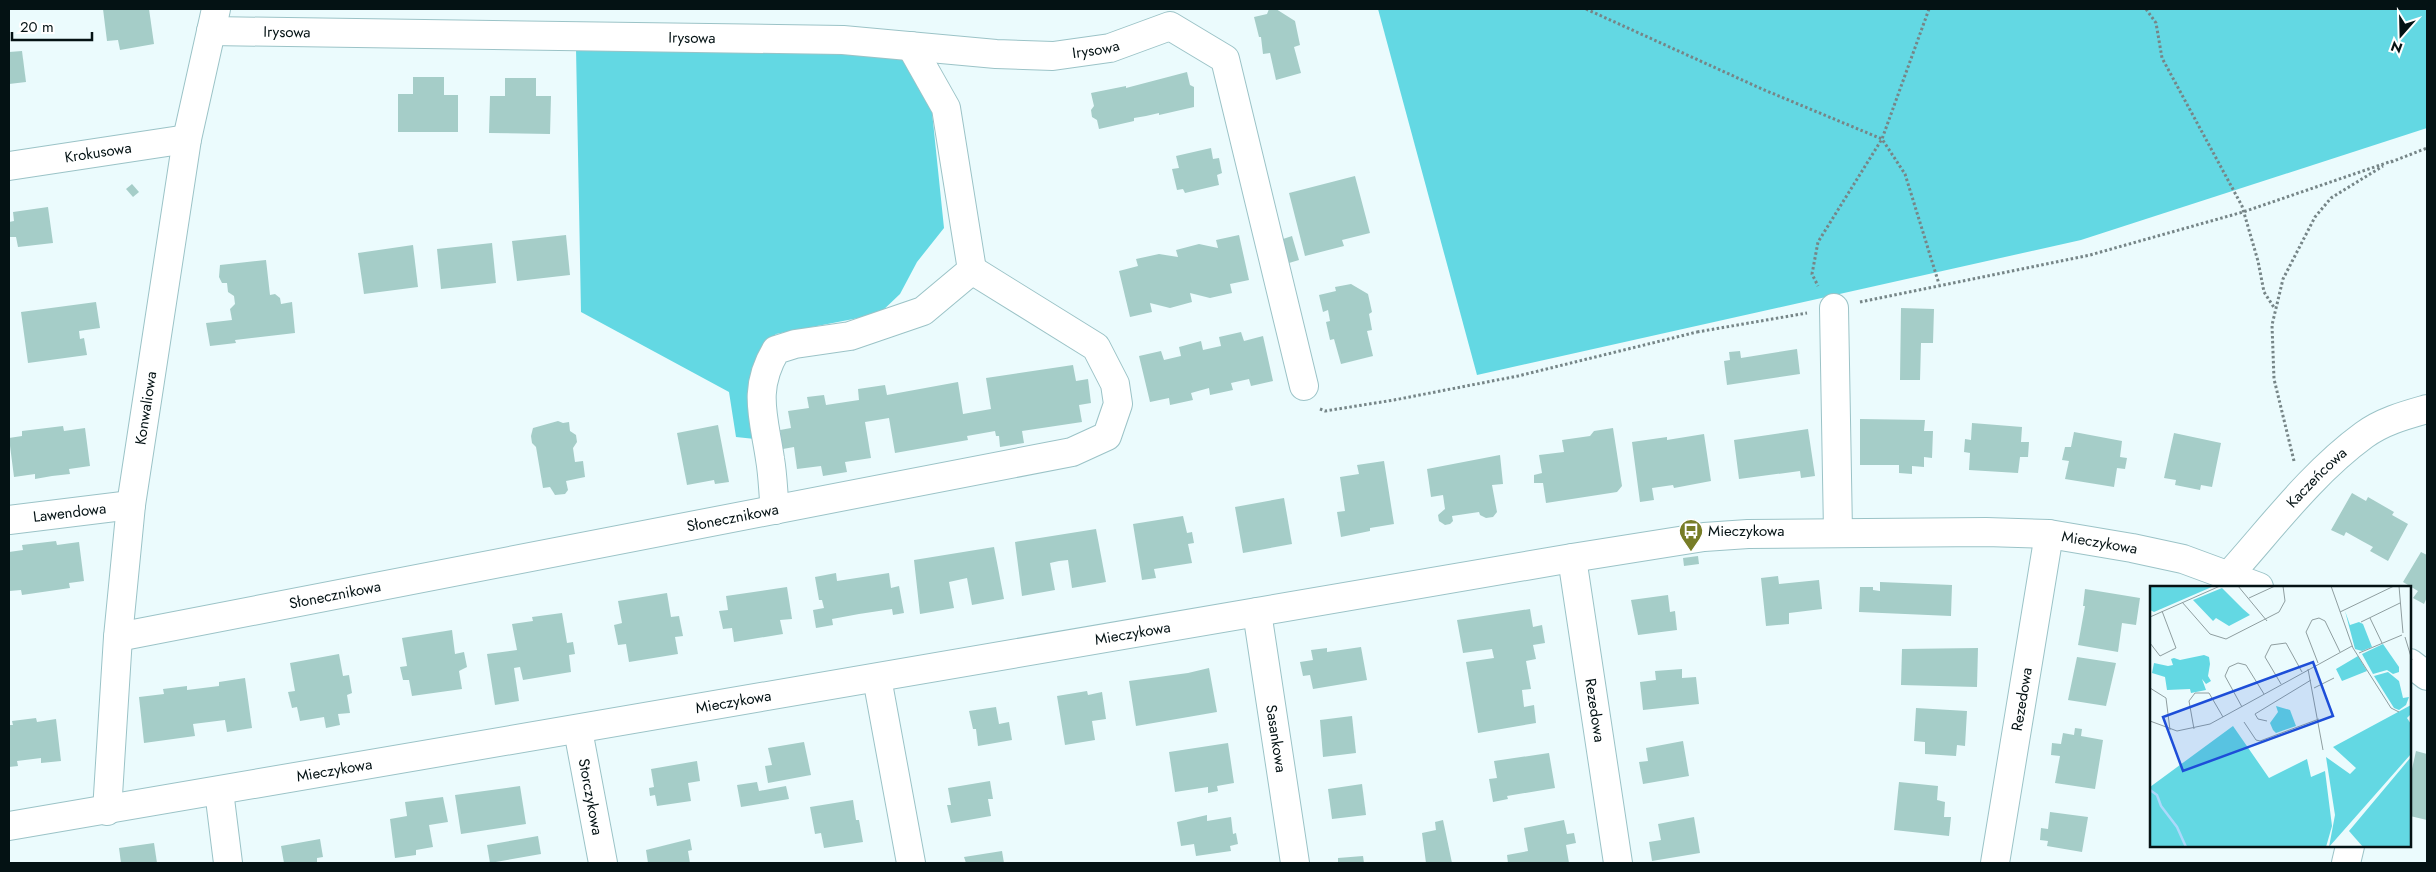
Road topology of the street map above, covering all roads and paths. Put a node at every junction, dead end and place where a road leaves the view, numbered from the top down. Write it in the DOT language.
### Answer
graph roads {
  1 [pos="1586,9"];
  2 [pos="1929,9"];
  3 [pos="2146,9"];
  4 [pos="1168,17"];
  5 [pos="214,20"];
  6 [pos="911,46"];
  7 [pos="187,139"];
  8 [pos="1882,139"];
  9 [pos="2427,148"];
  10 [pos="2392,161"];
  11 [pos="9,166"];
  12 [pos="2244,212"];
  13 [pos="972,270"];
  14 [pos="1939,284"];
  15 [pos="1831,309"];
  16 [pos="2276,310"];
  17 [pos="1310,397"];
  18 [pos="2427,409"];
  19 [pos="2303,492"];
  20 [pos="131,505"];
  21 [pos="775,510"];
  22 [pos="9,520"];
  23 [pos="1838,532"];
  24 [pos="2049,534"];
  25 [pos="1572,558"];
  26 [pos="2229,575"];
  27 [pos="2256,586"];
  28 [pos="1257,612"];
  29 [pos="118,637"];
  30 [pos="2411,664"];
  31 [pos="2427,676"];
  32 [pos="877,678"];
  33 [pos="578,730"];
  34 [pos="219,791"];
  35 [pos="107,811"];
  36 [pos="9,826"];
  37 [pos="2350,847"];
  38 [pos="228,863"];
  39 [pos="603,863"];
  40 [pos="911,863"];
  41 [pos="1295,863"];
  42 [pos="1618,863"];
  43 [pos="1995,863"];
  44 [pos="2346,863"];
  1 -- 8 [label="path"];
  2 -- 8 [label="path"];
  3 -- 12 [label="path"];
  4 -- 6 [label="street, Irysowa"];
  4 -- 17 [label="street, Irysowa"];
  5 -- 6 [label="street, Irysowa"];
  5 -- 7 [label="street, Konwaliowa"];
  6 -- 13 [label="street"];
  7 -- 11 [label="street, Krokusowa"];
  7 -- 20 [label="street, Konwaliowa"];
  8 -- 14 [label="path"];
  8 -- 15 [label="path"];
  9 -- 10 [label="path"];
  10 -- 12 [label="path"];
  10 -- 16 [label="path"];
  12 -- 14 [label="path"];
  12 -- 16 [label="path"];
  13 -- 21 [label="street"];
  13 -- 21 [label="street, Słonecznikowa"];
  14 -- 15 [label="path"];
  15 -- 17 [label="path"];
  15 -- 23 [label="street"];
  16 -- 19 [label="path"];
  18 -- 19 [label="street, Kaczeńcowa"];
  19 -- 26 [label="street, Kaczeńcowa"];
  20 -- 22 [label="street, Lawendowa"];
  20 -- 29 [label="street, Konwaliowa"];
  21 -- 29 [label="street, Słonecznikowa"];
  23 -- 24 [label="street, Mieczykowa"];
  23 -- 25 [label="street, Mieczykowa"];
  24 -- 26 [label="street, Mieczykowa"];
  24 -- 43 [label="street, Rezedowa"];
  25 -- 28 [label="street, Mieczykowa"];
  25 -- 42 [label="street, Rezedowa"];
  26 -- 27 [label="street, Mieczykowa"];
  28 -- 32 [label="street, Mieczykowa"];
  28 -- 41 [label="street, Sasankowa"];
  29 -- 35 [label="street, Konwaliowa"];
  30 -- 31 [label="street"];
  32 -- 33 [label="street, Mieczykowa"];
  32 -- 40 [label="street"];
  33 -- 34 [label="street, Mieczykowa"];
  33 -- 39 [label="street, Storczykowa"];
  34 -- 35 [label="street, Mieczykowa"];
  34 -- 38 [label="street"];
  35 -- 36 [label="street, Mieczykowa"];
  37 -- 44 [label="street"];
}
